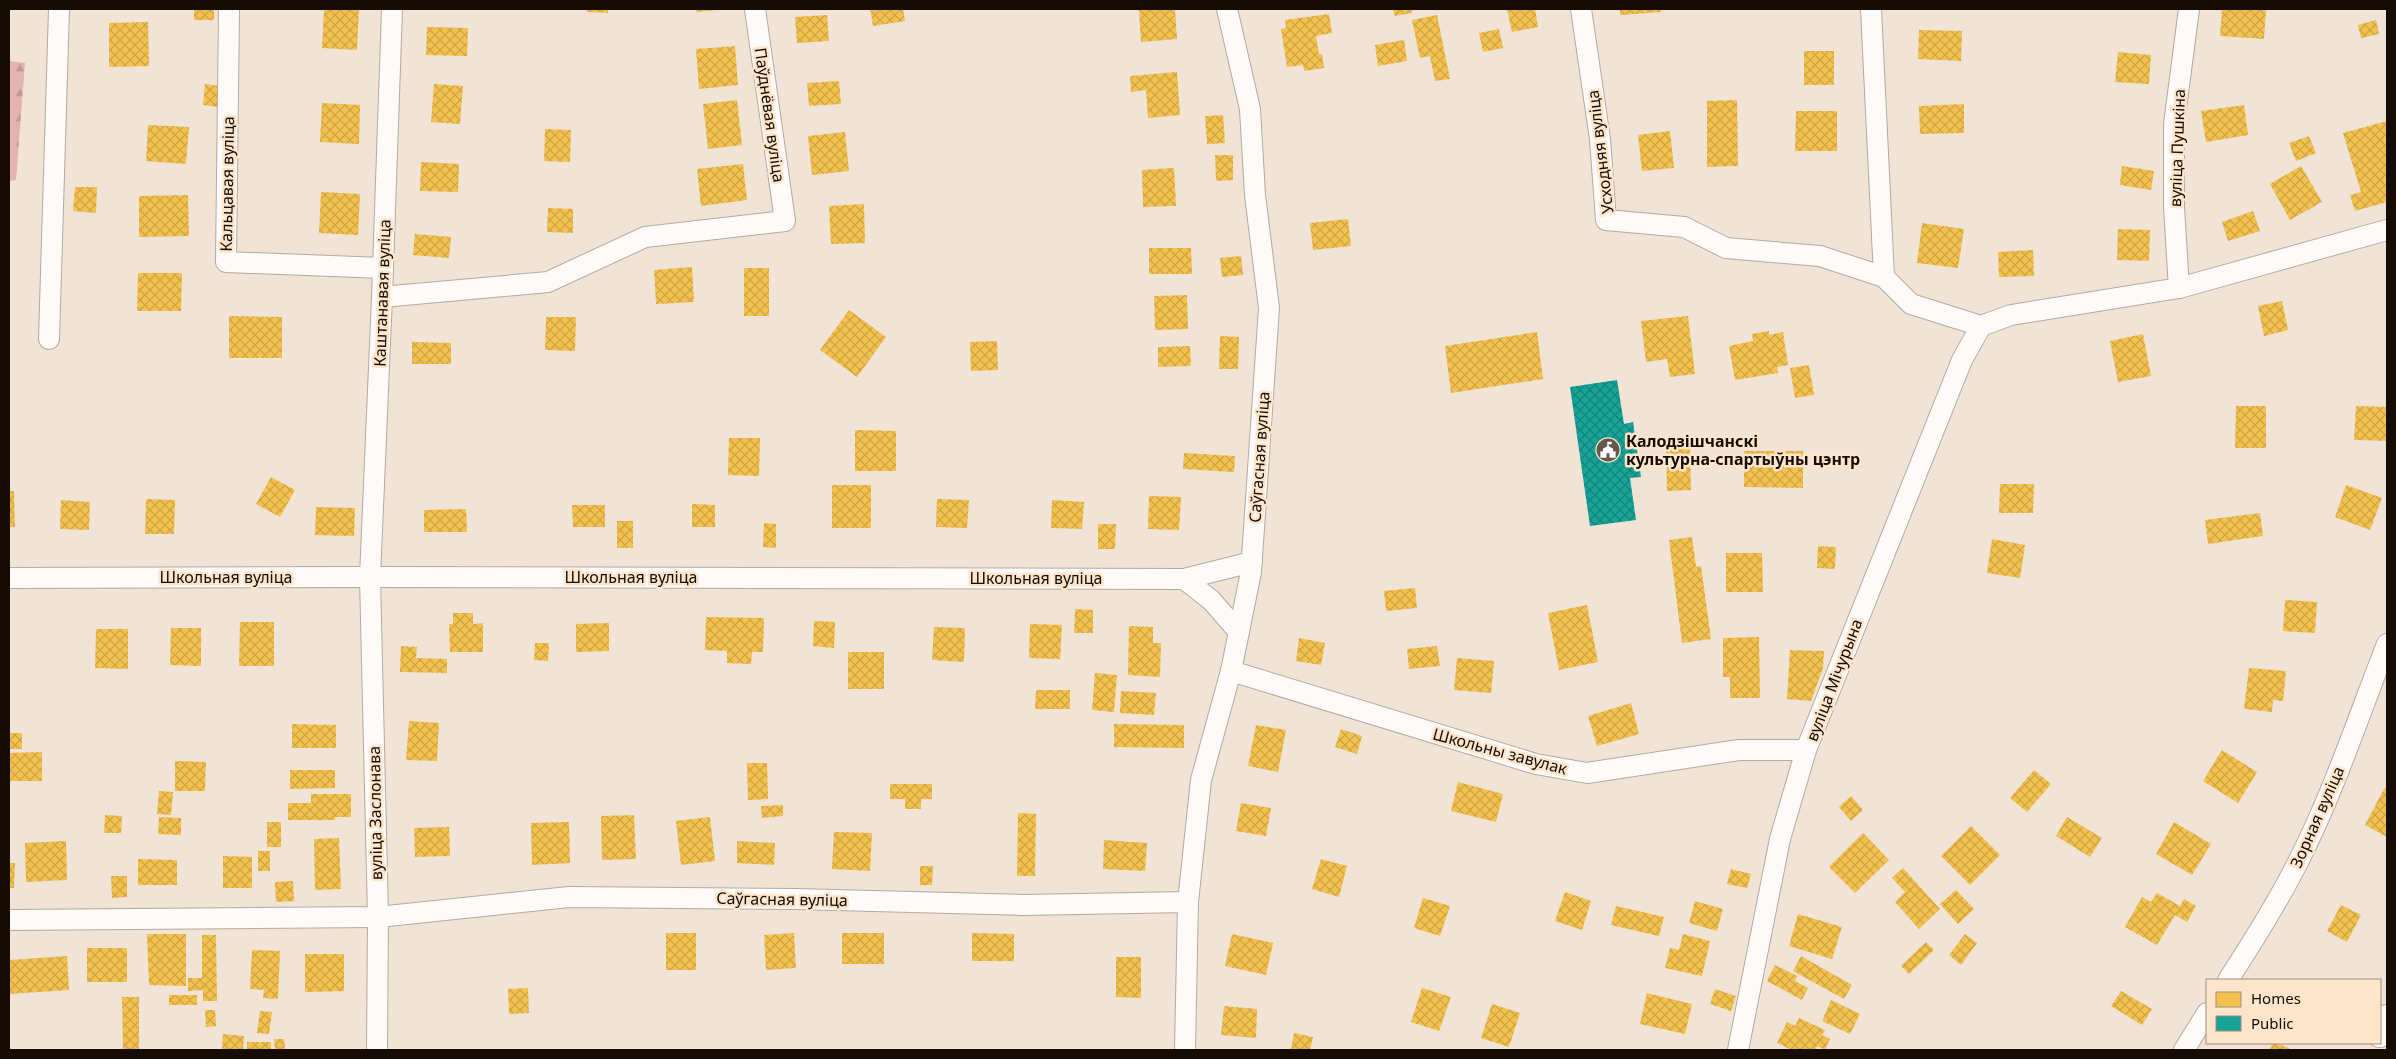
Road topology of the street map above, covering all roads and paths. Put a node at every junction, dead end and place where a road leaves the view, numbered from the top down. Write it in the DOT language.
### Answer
graph roads {
  1 [pos="59,9"];
  2 [pos="229,9"];
  3 [pos="392,9"];
  4 [pos="755,9"];
  5 [pos="1227,9"];
  6 [pos="1581,9"];
  7 [pos="1871,9"];
  8 [pos="2189,9"];
  9 [pos="2387,230"];
  10 [pos="383,268"];
  11 [pos="1884,277"];
  12 [pos="2179,288"];
  13 [pos="382,297"];
  14 [pos="1981,326"];
  15 [pos="49,339"];
  16 [pos="1252,562"];
  17 [pos="370,576"];
  18 [pos="9,578"];
  19 [pos="1184,579"];
  20 [pos="1239,632"];
  21 [pos="2387,644"];
  22 [pos="1232,671"];
  23 [pos="1806,750"];
  24 [pos="1188,902"];
  25 [pos="378,917"];
  26 [pos="9,920"];
  27 [pos="2229,979"];
  28 [pos="2206,1015"];
  29 [pos="2387,1019"];
  30 [pos="2381,1031"];
  31 [pos="377,1050"];
  32 [pos="1186,1050"];
  33 [pos="1738,1050"];
  34 [pos="2184,1050"];
  1 -- 15 [label="street"];
  2 -- 10 [label="street, Кальцавая вуліца"];
  3 -- 10 [label="street, Каштанавая вуліца"];
  4 -- 13 [label="street, Паўднёвая вуліца"];
  5 -- 16 [label="street, Саўгасная вуліца"];
  6 -- 11 [label="street, Усходняя вуліца"];
  7 -- 11 [label="street"];
  8 -- 12 [label="street, вуліца Пушкіна"];
  9 -- 12 [label="street"];
  10 -- 13 [label="street, Каштанавая вуліца"];
  11 -- 14 [label="street"];
  12 -- 14 [label="street"];
  13 -- 17 [label="street, Каштанавая вуліца"];
  14 -- 23 [label="street, вуліца Мічурына"];
  16 -- 19 [label="street, Школьная вуліца"];
  16 -- 20 [label="street, Саўгасная вуліца"];
  17 -- 18 [label="street, Школьная вуліца"];
  17 -- 19 [label="street, Школьная вуліца"];
  17 -- 25 [label="street, вуліца Заслонава"];
  19 -- 20 [label="street"];
  20 -- 22 [label="street, Саўгасная вуліца"];
  21 -- 27 [label="street, Зорная вуліца"];
  22 -- 23 [label="street, Школьны завулак"];
  22 -- 24 [label="street, Саўгасная вуліца"];
  23 -- 33 [label="street, вуліца Мічурына"];
  24 -- 25 [label="street, Саўгасная вуліца"];
  24 -- 32 [label="street, Саўгасная вуліца"];
  25 -- 26 [label="street, Саўгасная вуліца"];
  25 -- 31 [label="street, вуліца Заслонава"];
  28 -- 34 [label="street"];
  29 -- 30 [label="main road"];
}
